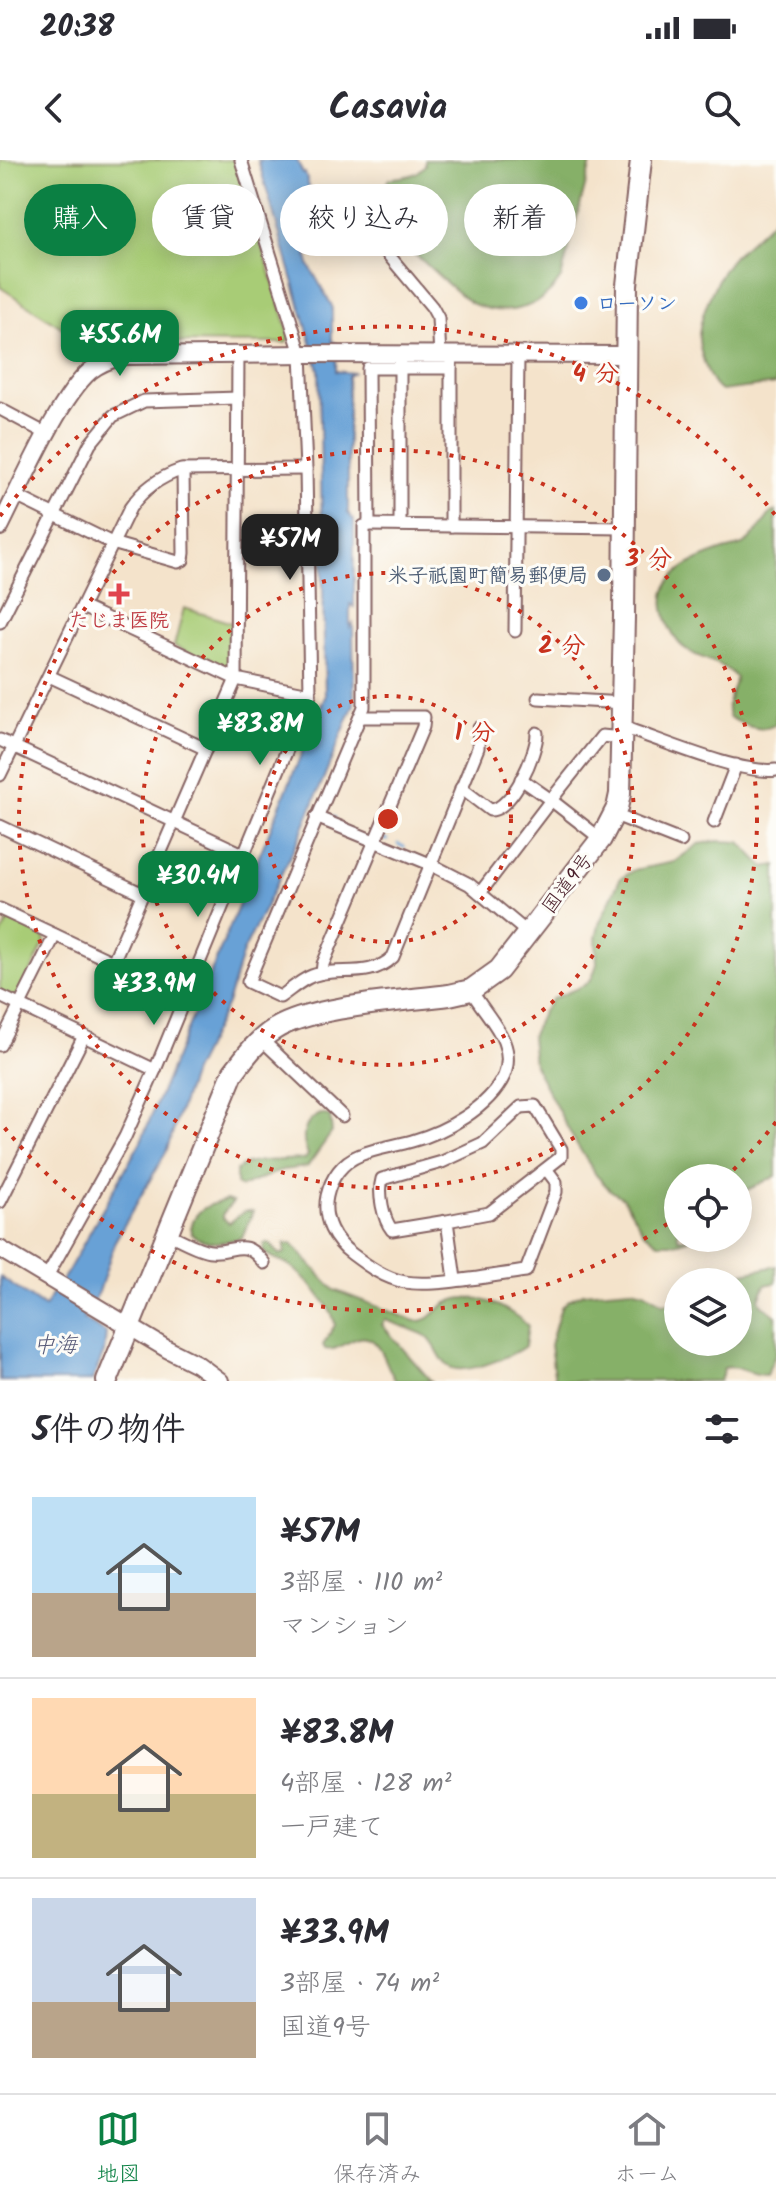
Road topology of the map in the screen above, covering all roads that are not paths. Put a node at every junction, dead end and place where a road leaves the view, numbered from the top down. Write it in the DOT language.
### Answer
graph roads {
  1 [pos="241,160"];
  2 [pos="642,162"];
  3 [pos="389,256"];
  4 [pos="238,354"];
  5 [pos="306,354"];
  6 [pos="625,355"];
  7 [pos="518,357"];
  8 [pos="447,360"];
  9 [pos="400,362"];
  10 [pos="238,398"];
  11 [pos="2,414"];
  12 [pos="47,434"];
  13 [pos="238,469"];
  14 [pos="306,469"];
  15 [pos="183,470"];
  16 [pos="16,496"];
  17 [pos="53,515"];
  18 [pos="369,525"];
  19 [pos="400,525"];
  20 [pos="451,526"];
  21 [pos="0,527"];
  22 [pos="516,527"];
  23 [pos="625,528"];
  24 [pos="112,543"];
  25 [pos="82,607"];
  26 [pos="0,622"];
  27 [pos="515,631"];
  28 [pos="49,676"];
  29 [pos="236,679"];
  30 [pos="310,694"];
  31 [pos="538,698"];
  32 [pos="623,703"];
  33 [pos="360,717"];
  34 [pos="479,728"];
  35 [pos="622,732"];
  36 [pos="537,733"];
  37 [pos="0,740"];
  38 [pos="13,746"];
  39 [pos="206,749"];
  40 [pos="736,765"];
  41 [pos="776,770"];
  42 [pos="0,775"];
  43 [pos="521,779"];
  44 [pos="461,788"];
  45 [pos="551,800"];
  46 [pos="615,815"];
  47 [pos="316,817"];
  48 [pos="176,822"];
  49 [pos="714,822"];
  50 [pos="0,826"];
  51 [pos="601,839"];
  52 [pos="681,841"];
  53 [pos="373,842"];
  54 [pos="243,854"];
  55 [pos="430,864"];
  56 [pos="480,893"];
  57 [pos="143,894"];
  58 [pos="0,909"];
  59 [pos="529,934"];
  60 [pos="55,935"];
  61 [pos="113,962"];
  62 [pos="322,973"];
  63 [pos="471,990"];
  64 [pos="0,996"];
  65 [pos="185,996"];
  66 [pos="20,1006"];
  67 [pos="84,1036"];
  68 [pos="262,1040"];
  69 [pos="0,1045"];
  70 [pos="155,1070"];
  71 [pos="342,1116"];
  72 [pos="547,1170"];
  73 [pos="0,1202"];
  74 [pos="447,1221"];
  75 [pos="168,1234"];
  76 [pos="0,1249"];
  77 [pos="264,1263"];
  78 [pos="455,1279"];
  79 [pos="52,1281"];
  80 [pos="130,1326"];
  81 [pos="107,1381"];
  82 [pos="220,1381"];
  1 -- 5 [label="street"];
  2 -- 6 [label="highway, 国道9号"];
  3 -- 8 [label="street"];
  4 -- 5 [label="street"];
  4 -- 10 [label="street"];
  4 -- 12 [label="street"];
  5 -- 9 [label="street"];
  5 -- 14 [label="street"];
  6 -- 7 [label="street"];
  6 -- 23 [label="highway, 国道9号"];
  7 -- 8 [label="street"];
  7 -- 22 [label="street"];
  8 -- 9 [label="street"];
  8 -- 20 [label="street"];
  9 -- 18 [label="street"];
  9 -- 19 [label="street"];
  10 -- 13 [label="street"];
  10 -- 17 [label="street"];
  11 -- 12 [label="street"];
  12 -- 16 [label="street"];
  13 -- 14 [label="street"];
  13 -- 15 [label="street"];
  13 -- 29 [label="street"];
  14 -- 30 [label="street"];
  15 -- 24 [label="street"];
  15 -- 24 [label="street"];
  16 -- 17 [label="street"];
  16 -- 21 [label="street"];
  17 -- 24 [label="street"];
  17 -- 26 [label="street"];
  18 -- 19 [label="street"];
  18 -- 33 [label="street"];
  19 -- 20 [label="street"];
  20 -- 22 [label="street"];
  22 -- 23 [label="street"];
  22 -- 27 [label="street"];
  23 -- 32 [label="highway, 国道9号"];
  24 -- 25 [label="street"];
  25 -- 28 [label="street"];
  25 -- 29 [label="street"];
  28 -- 38 [label="street"];
  28 -- 39 [label="street"];
  29 -- 30 [label="street"];
  29 -- 39 [label="street"];
  30 -- 54 [label="street"];
  31 -- 32 [label="street"];
  32 -- 35 [label="highway, 国道9号"];
  33 -- 47 [label="street"];
  33 -- 53 [label="street"];
  34 -- 44 [label="street"];
  35 -- 40 [label="street"];
  35 -- 45 [label="street"];
  35 -- 46 [label="highway, 国道9号"];
  36 -- 43 [label="street"];
  37 -- 38 [label="street"];
  38 -- 42 [label="street"];
  38 -- 48 [label="street"];
  39 -- 48 [label="street"];
  40 -- 41 [label="street"];
  40 -- 49 [label="street"];
  43 -- 44 [label="street"];
  43 -- 45 [label="street"];
  44 -- 55 [label="street"];
  45 -- 51 [label="street"];
  45 -- 56 [label="street"];
  46 -- 51 [label="highway, 国道9号"];
  46 -- 52 [label="street"];
  47 -- 53 [label="street"];
  47 -- 62 [label="street"];
  48 -- 54 [label="street"];
  48 -- 57 [label="street"];
  50 -- 57 [label="street"];
  51 -- 59 [label="highway, 国道9号"];
  53 -- 55 [label="street"];
  53 -- 62 [label="street"];
  54 -- 65 [label="street"];
  55 -- 56 [label="street"];
  55 -- 62 [label="street"];
  56 -- 59 [label="street"];
  57 -- 61 [label="street"];
  58 -- 60 [label="street"];
  59 -- 63 [label="highway, 国道9号"];
  60 -- 61 [label="street"];
  60 -- 66 [label="street"];
  61 -- 65 [label="street"];
  63 -- 68 [label="highway, 国道9号"];
  63 -- 78 [label="street"];
  64 -- 66 [label="street"];
  65 -- 70 [label="street"];
  66 -- 67 [label="street"];
  66 -- 69 [label="street"];
  67 -- 70 [label="street"];
  67 -- 73 [label="street"];
  68 -- 71 [label="street"];
  68 -- 75 [label="highway, 国道9号"];
  70 -- 79 [label="street"];
  72 -- 74 [label="street"];
  72 -- 74 [label="street"];
  72 -- 78 [label="street"];
  74 -- 78 [label="street"];
  75 -- 77 [label="street"];
  75 -- 80 [label="highway, 国道9号"];
  76 -- 79 [label="street"];
  79 -- 80 [label="street"];
  80 -- 81 [label="highway, 国道9号"];
  80 -- 82 [label="street"];
}
